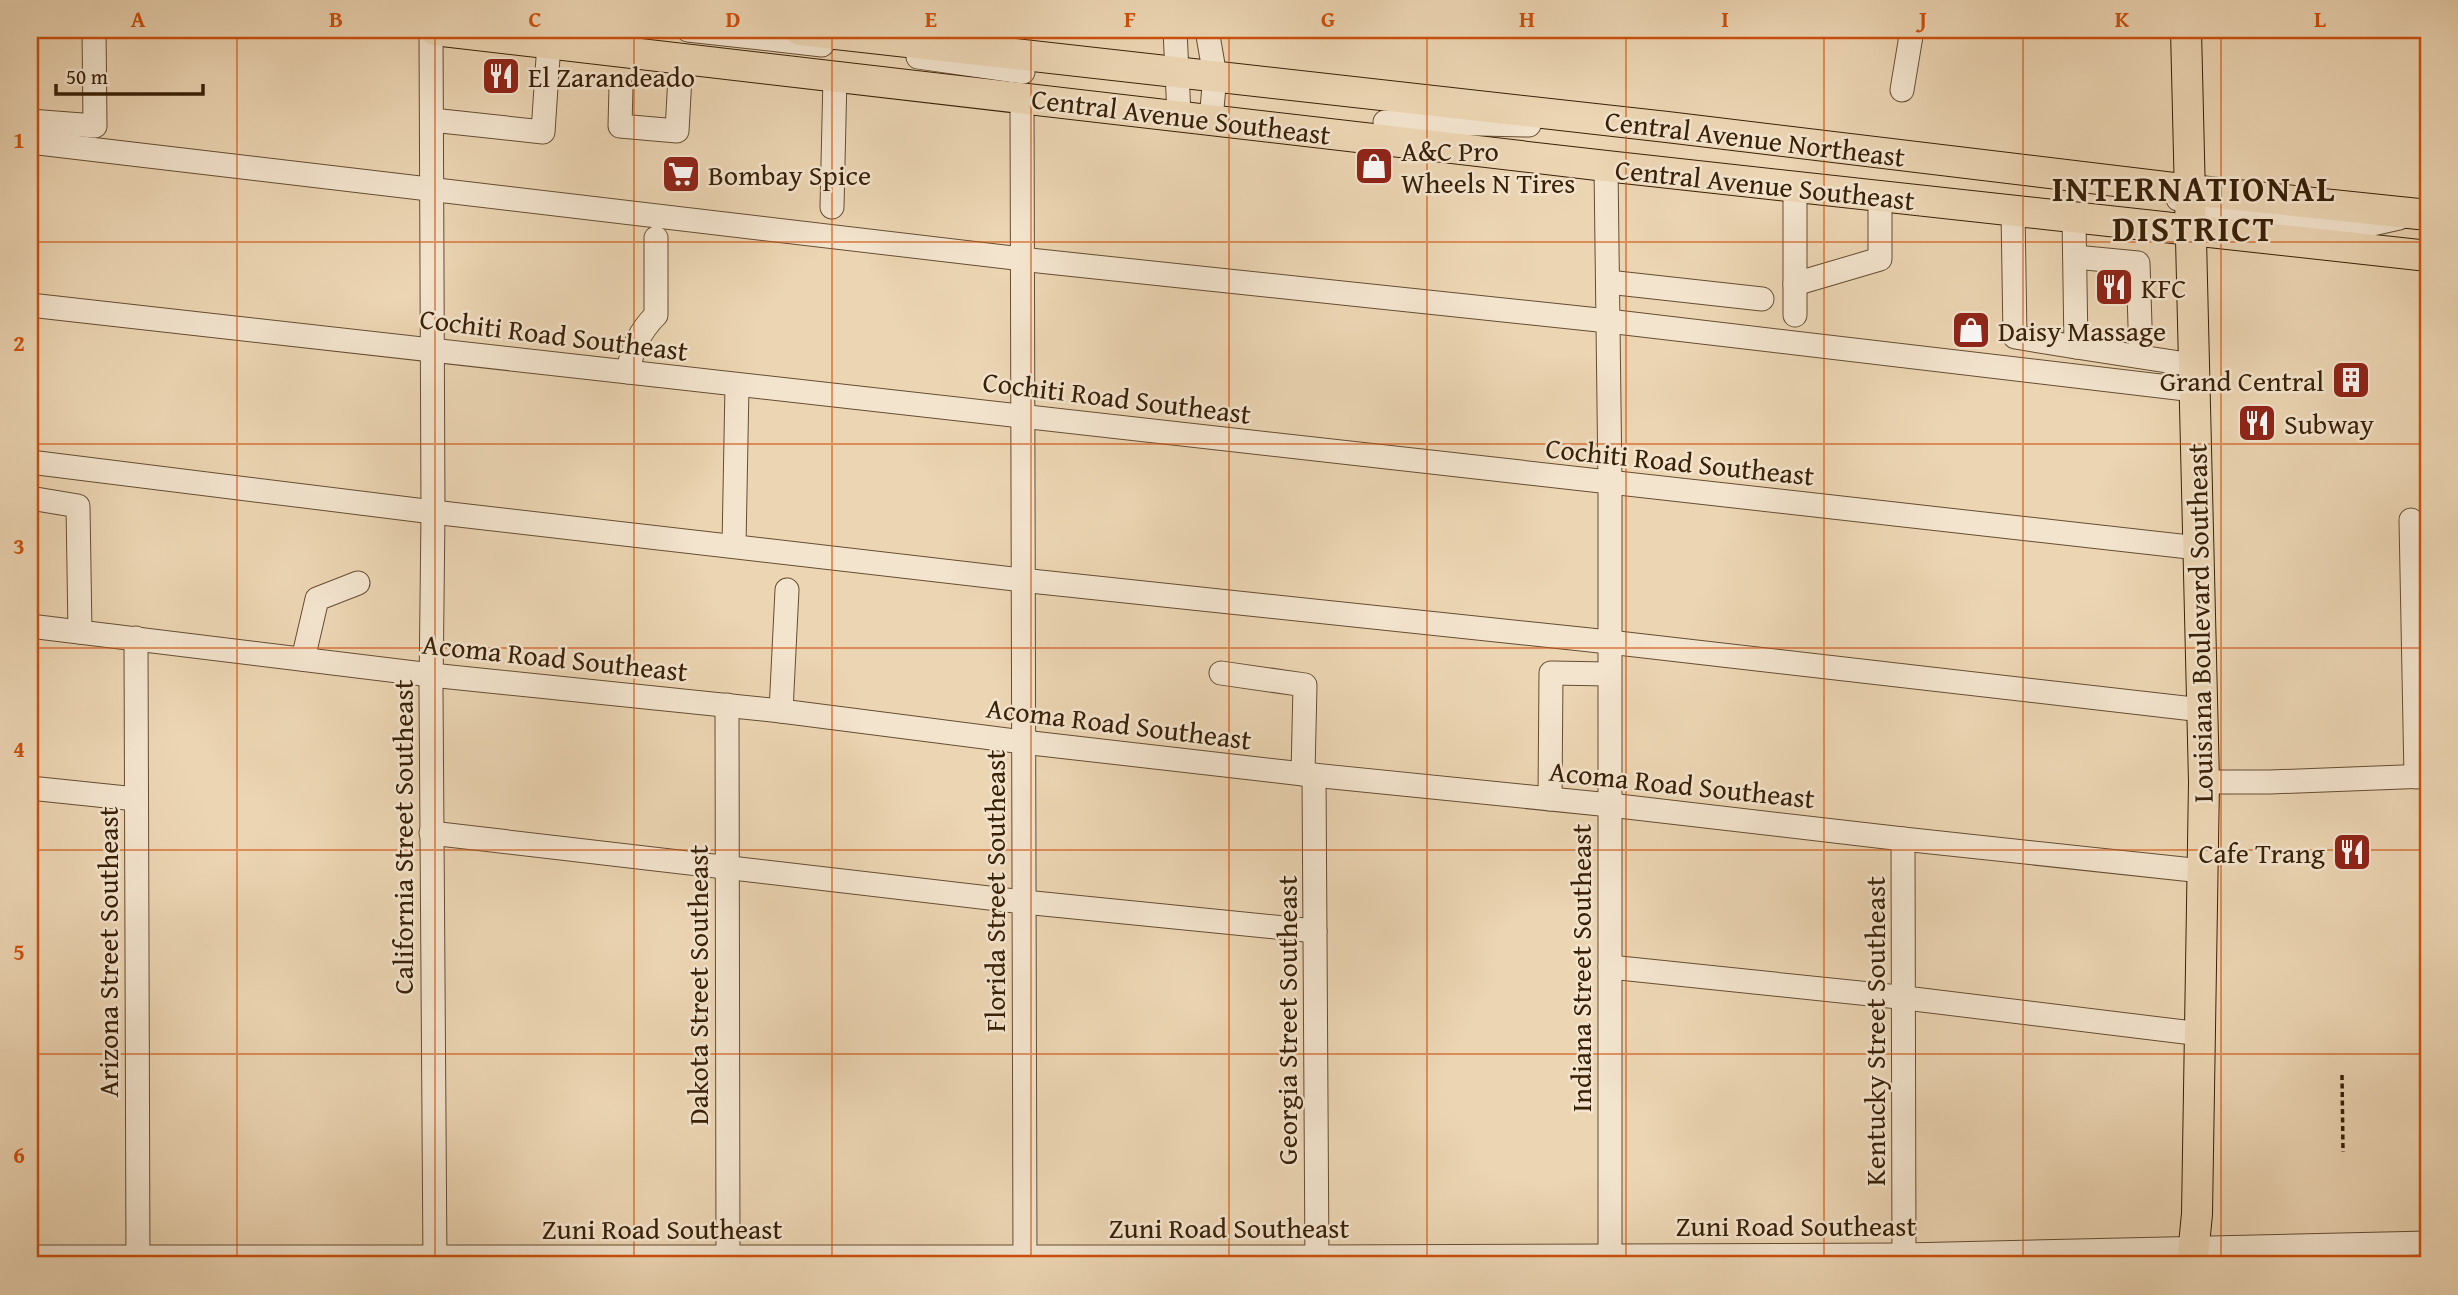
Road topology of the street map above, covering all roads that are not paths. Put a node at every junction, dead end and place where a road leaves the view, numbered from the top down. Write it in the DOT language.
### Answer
graph roads {
  1 [pos="94,30"];
  2 [pos="433,30"];
  3 [pos="800,30"];
  4 [pos="1175,30"];
  5 [pos="1208,30"];
  6 [pos="1912,30"];
  7 [pos="2186,30"];
  8 [pos="549,43"];
  9 [pos="685,44"];
  10 [pos="1177,71"];
  11 [pos="835,76"];
  12 [pos="1215,76"];
  13 [pos="1022,85"];
  14 [pos="621,87"];
  15 [pos="1902,90"];
  16 [pos="1180,115"];
  17 [pos="1211,119"];
  18 [pos="432,120"];
  19 [pos="30,121"];
  20 [pos="1385,122"];
  21 [pos="30,142"];
  22 [pos="1606,166"];
  23 [pos="1795,187"];
  24 [pos="431,188"];
  25 [pos="1880,197"];
  26 [pos="832,208"];
  27 [pos="2190,208"];
  28 [pos="2013,211"];
  29 [pos="2423,214"];
  30 [pos="2074,218"];
  31 [pos="656,237"];
  32 [pos="2428,256"];
  33 [pos="2075,257"];
  34 [pos="1022,259"];
  35 [pos="1608,282"];
  36 [pos="1795,284"];
  37 [pos="1762,299"];
  38 [pos="30,305"];
  39 [pos="1796,315"];
  40 [pos="1608,321"];
  41 [pos="2076,346"];
  42 [pos="432,349"];
  43 [pos="2141,356"];
  44 [pos="628,372"];
  45 [pos="2194,377"];
  46 [pos="737,385"];
  47 [pos="1022,416"];
  48 [pos="30,462"];
  49 [pos="1610,484"];
  50 [pos="36,499"];
  51 [pos="433,512"];
  52 [pos="2411,520"];
  53 [pos="734,546"];
  54 [pos="2198,548"];
  55 [pos="1023,580"];
  56 [pos="358,583"];
  57 [pos="788,590"];
  58 [pos="30,626"];
  59 [pos="80,632"];
  60 [pos="136,638"];
  61 [pos="1609,642"];
  62 [pos="303,659"];
  63 [pos="1221,673"];
  64 [pos="1609,674"];
  65 [pos="430,675"];
  66 [pos="727,705"];
  67 [pos="2202,710"];
  68 [pos="781,711"];
  69 [pos="1023,742"];
  70 [pos="1308,775"];
  71 [pos="2422,776"];
  72 [pos="2204,782"];
  73 [pos="30,788"];
  74 [pos="136,799"];
  75 [pos="1550,799"];
  76 [pos="1610,805"];
  77 [pos="431,833"];
  78 [pos="1903,839"];
  79 [pos="727,868"];
  80 [pos="2202,871"];
  81 [pos="1024,902"];
  82 [pos="1315,932"];
  83 [pos="1610,967"];
  84 [pos="1903,998"];
  85 [pos="2200,1034"];
  86 [pos="2428,1243"];
  87 [pos="2319,1255"];
  88 [pos="2194,1256"];
  89 [pos="30,1257"];
  90 [pos="2085,1258"];
  91 [pos="1609,1260"];
  92 [pos="1682,1260"];
  93 [pos="1718,1260"];
  94 [pos="1848,1260"];
  95 [pos="1904,1260"];
  96 [pos="435,1261"];
  97 [pos="728,1261"];
  98 [pos="1024,1261"];
  99 [pos="1317,1261"];
  100 [pos="138,1262"];
  1 -- 19 [label="street"];
  2 -- 8 [label="main road, Central Avenue Southeast"];
  2 -- 18 [label="street, California Street Southeast"];
  3 -- 10 [label="main road, Central Avenue Northeast"];
  4 -- 10 [label="street"];
  5 -- 12 [label="street"];
  6 -- 15 [label="street"];
  7 -- 27 [label="main road, Louisiana Boulevard Southeast"];
  8 -- 9 [label="main road, Central Avenue Southeast"];
  8 -- 18 [label="street"];
  9 -- 11 [label="main road, Central Avenue Southeast"];
  9 -- 13 [label="street"];
  9 -- 14 [label="street"];
  10 -- 12 [label="main road, Central Avenue Northeast"];
  10 -- 16 [label="street"];
  11 -- 13 [label="main road, Central Avenue Southeast"];
  11 -- 26 [label="street"];
  12 -- 17 [label="street"];
  12 -- 27 [label="main road, Central Avenue Northeast"];
  13 -- 16 [label="main road, Central Avenue Southeast"];
  13 -- 34 [label="street, Florida Street Southeast"];
  16 -- 17 [label="main road, Central Avenue Southeast"];
  17 -- 22 [label="main road, Central Avenue Southeast"];
  18 -- 24 [label="street, California Street Southeast"];
  20 -- 27 [label="street, Central Avenue Northeast"];
  21 -- 24 [label="street"];
  22 -- 23 [label="main road, Central Avenue Southeast"];
  22 -- 35 [label="street, Indiana Street Southeast"];
  23 -- 25 [label="main road, Central Avenue Southeast"];
  23 -- 36 [label="street"];
  24 -- 34 [label="street"];
  24 -- 42 [label="street, California Street Southeast"];
  25 -- 28 [label="main road, Central Avenue Southeast"];
  25 -- 36 [label="street"];
  27 -- 29 [label="main road, Central Avenue Northeast"];
  27 -- 30 [label="main road, Central Avenue Southeast"];
  27 -- 32 [label="main road, Central Avenue Southeast"];
  27 -- 45 [label="main road, Louisiana Boulevard Southeast"];
  28 -- 30 [label="main road, Central Avenue Southeast"];
  28 -- 41 [label="street"];
  30 -- 33 [label="street"];
  31 -- 44 [label="street"];
  33 -- 41 [label="street"];
  33 -- 43 [label="street"];
  34 -- 40 [label="street"];
  34 -- 47 [label="street, Florida Street Southeast"];
  35 -- 37 [label="street"];
  35 -- 40 [label="street, Indiana Street Southeast"];
  36 -- 39 [label="street"];
  38 -- 42 [label="street, Cochiti Road Southeast"];
  40 -- 45 [label="street"];
  40 -- 49 [label="street, Indiana Street Southeast"];
  41 -- 43 [label="street"];
  42 -- 44 [label="street, Cochiti Road Southeast"];
  42 -- 51 [label="street, California Street Southeast"];
  43 -- 45 [label="street"];
  44 -- 46 [label="street, Cochiti Road Southeast"];
  45 -- 54 [label="main road, Louisiana Boulevard Southeast"];
  46 -- 47 [label="street, Cochiti Road Southeast"];
  46 -- 53 [label="street"];
  47 -- 49 [label="street, Cochiti Road Southeast"];
  47 -- 55 [label="street, Florida Street Southeast"];
  48 -- 51 [label="street"];
  49 -- 54 [label="street, Cochiti Road Southeast"];
  49 -- 61 [label="street, Indiana Street Southeast"];
  50 -- 59 [label="street"];
  51 -- 53 [label="street"];
  51 -- 65 [label="street, California Street Southeast"];
  52 -- 71 [label="street"];
  53 -- 55 [label="street"];
  54 -- 67 [label="main road, Louisiana Boulevard Southeast"];
  55 -- 61 [label="street"];
  55 -- 69 [label="street, Florida Street Southeast"];
  56 -- 62 [label="street"];
  57 -- 68 [label="street"];
  58 -- 59 [label="street, Acoma Road Southeast"];
  59 -- 60 [label="street, Acoma Road Southeast"];
  60 -- 62 [label="street, Acoma Road Southeast"];
  60 -- 74 [label="street, Arizona Street Southeast"];
  61 -- 64 [label="street, Indiana Street Southeast"];
  61 -- 67 [label="street"];
  62 -- 65 [label="street, Acoma Road Southeast"];
  63 -- 70 [label="street, Georgia Street Southeast"];
  64 -- 75 [label="street"];
  64 -- 76 [label="street, Indiana Street Southeast"];
  65 -- 66 [label="street, Acoma Road Southeast"];
  65 -- 77 [label="street, California Street Southeast"];
  66 -- 68 [label="street, Acoma Road Southeast"];
  66 -- 79 [label="street, Dakota Street Southeast"];
  67 -- 72 [label="main road, Louisiana Boulevard Southeast"];
  68 -- 69 [label="street, Acoma Road Southeast"];
  69 -- 70 [label="street, Acoma Road Southeast"];
  69 -- 81 [label="street, Florida Street Southeast"];
  70 -- 75 [label="street, Acoma Road Southeast"];
  70 -- 82 [label="street, Georgia Street Southeast"];
  71 -- 72 [label="street"];
  72 -- 80 [label="main road, Louisiana Boulevard Southeast"];
  73 -- 74 [label="street"];
  74 -- 100 [label="street, Arizona Street Southeast"];
  75 -- 76 [label="street, Acoma Road Southeast"];
  76 -- 78 [label="street, Acoma Road Southeast"];
  76 -- 83 [label="street, Indiana Street Southeast"];
  77 -- 79 [label="street"];
  77 -- 96 [label="street, California Street Southeast"];
  78 -- 80 [label="street, Acoma Road Southeast"];
  78 -- 84 [label="street, Kentucky Street Southeast"];
  79 -- 81 [label="street"];
  79 -- 97 [label="street, Dakota Street Southeast"];
  80 -- 85 [label="main road, Louisiana Boulevard Southeast"];
  81 -- 82 [label="street"];
  81 -- 98 [label="street, Florida Street Southeast"];
  82 -- 99 [label="street, Georgia Street Southeast"];
  83 -- 84 [label="street"];
  83 -- 91 [label="street, Indiana Street Southeast"];
  84 -- 85 [label="street"];
  84 -- 95 [label="street, Kentucky Street Southeast"];
  85 -- 88 [label="main road, Louisiana Boulevard Southeast"];
  86 -- 87 [label="street, Zuni Road Southeast"];
  87 -- 88 [label="street, Zuni Road Southeast"];
  88 -- 90 [label="street, Zuni Road Southeast"];
  89 -- 100 [label="street, Zuni Road Southeast"];
  90 -- 95 [label="street, Zuni Road Southeast"];
  91 -- 92 [label="street, Zuni Road Southeast"];
  91 -- 99 [label="street, Zuni Road Southeast"];
  92 -- 93 [label="street, Zuni Road Southeast"];
  93 -- 94 [label="street, Zuni Road Southeast"];
  94 -- 95 [label="street, Zuni Road Southeast"];
  96 -- 97 [label="street, Zuni Road Southeast"];
  96 -- 100 [label="street, Zuni Road Southeast"];
  97 -- 98 [label="street, Zuni Road Southeast"];
  98 -- 99 [label="street, Zuni Road Southeast"];
}
